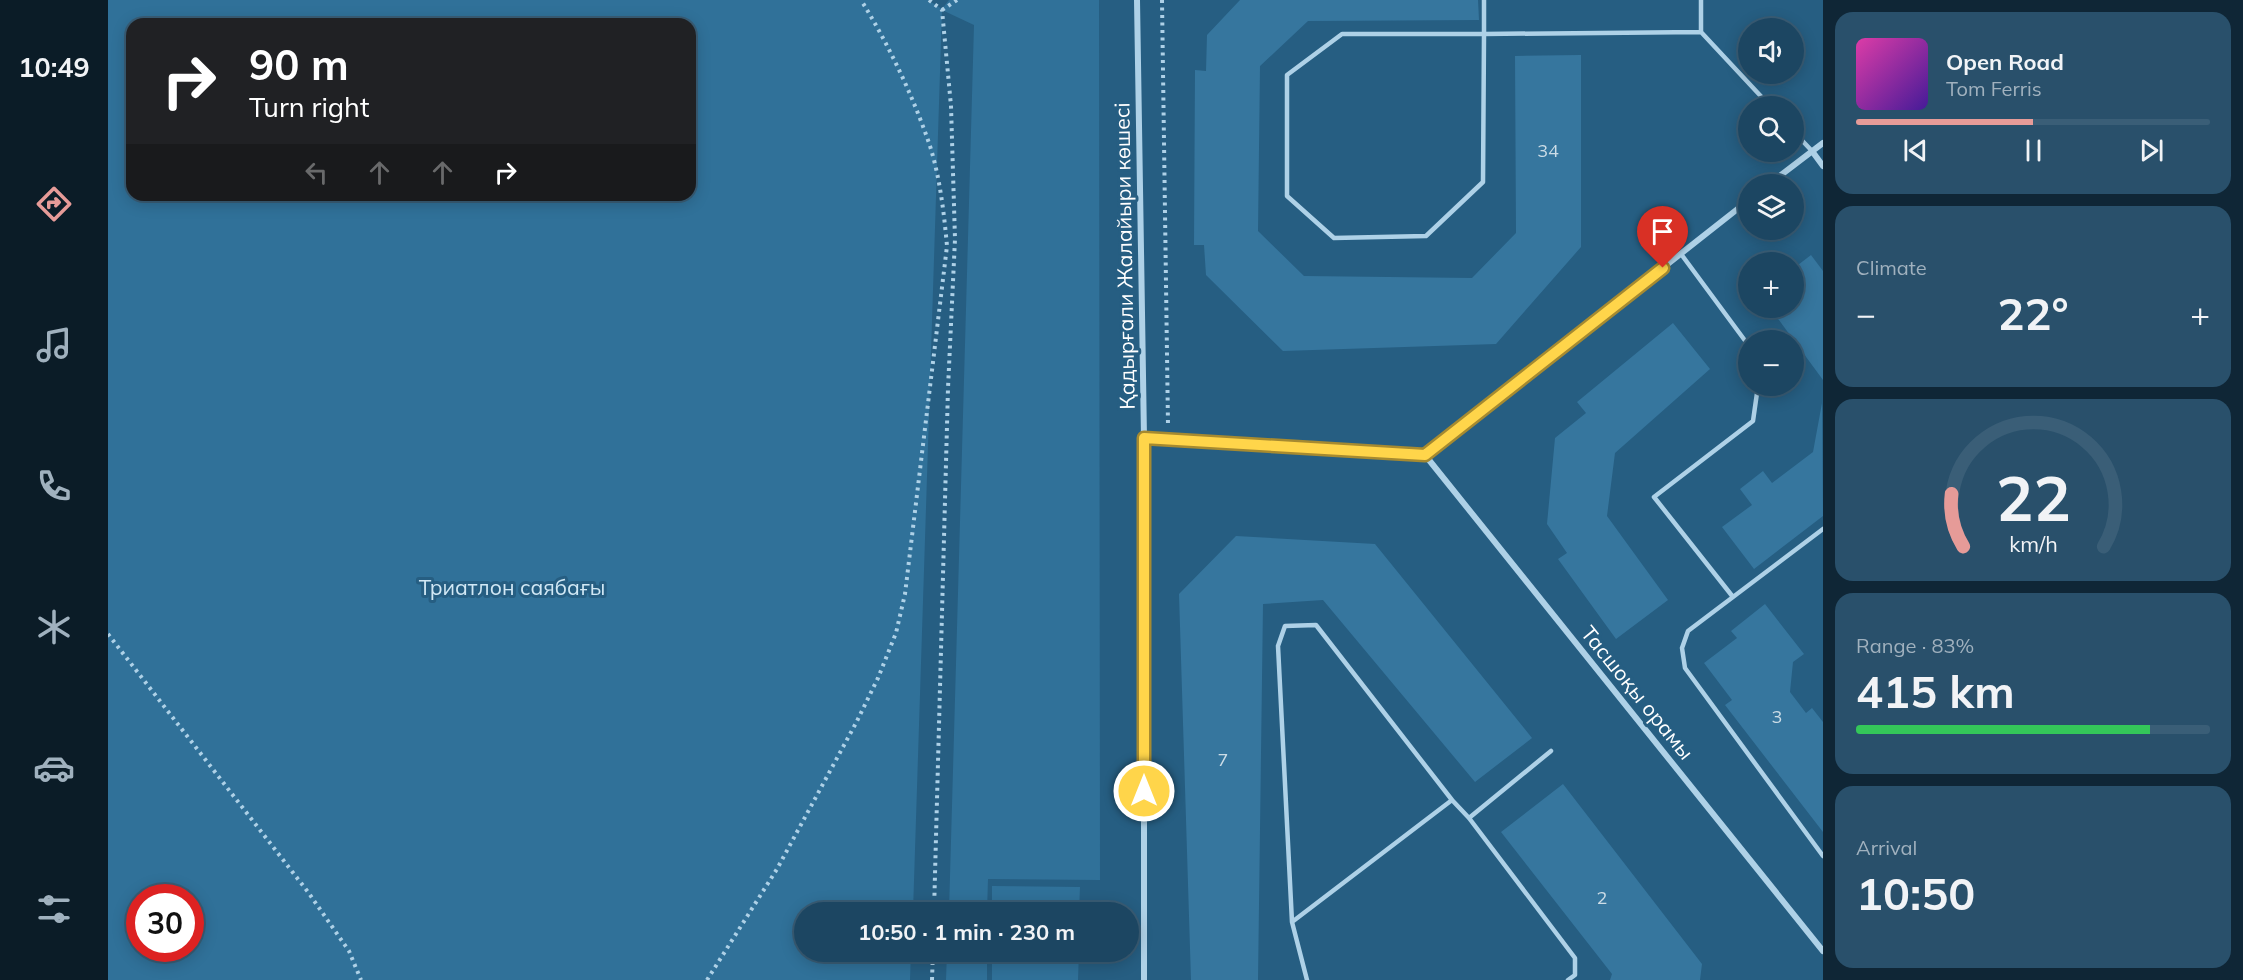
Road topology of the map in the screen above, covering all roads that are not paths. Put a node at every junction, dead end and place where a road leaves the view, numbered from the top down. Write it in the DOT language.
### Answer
graph roads {
  1 [pos="1137,0"];
  2 [pos="1484,0"];
  3 [pos="1701,0"];
  4 [pos="1701,32"];
  5 [pos="1484,34"];
  6 [pos="1761,96"];
  7 [pos="1804,143"];
  8 [pos="1823,143"];
  9 [pos="1812,151"];
  10 [pos="1823,166"];
  11 [pos="1782,174"];
  12 [pos="1738,210"];
  13 [pos="1681,254"];
  14 [pos="1738,331"];
  15 [pos="1757,396"];
  16 [pos="1144,438"];
  17 [pos="1425,455"];
  18 [pos="1823,529"];
  19 [pos="1733,597"];
  20 [pos="1551,751"];
  21 [pos="1452,800"];
  22 [pos="1469,818"];
  23 [pos="1823,856"];
  24 [pos="1292,922"];
  25 [pos="1823,951"];
  26 [pos="1144,980"];
  27 [pos="1307,980"];
  28 [pos="1568,980"];
  1 -- 16 [label="street, Қадырғали Жалайыри көшесі"];
  2 -- 5 [label="lane"];
  3 -- 4 [label="lane"];
  4 -- 5 [label="lane"];
  4 -- 6 [label="lane"];
  5 -- 5 [label="lane"];
  7 -- 9 [label="lane"];
  8 -- 9 [label="street"];
  9 -- 10 [label="street"];
  9 -- 11 [label="street"];
  12 -- 13 [label="street"];
  13 -- 14 [label="lane"];
  13 -- 17 [label="street"];
  15 -- 19 [label="lane"];
  16 -- 17 [label="street"];
  16 -- 26 [label="street, Қадырғали Жалайыри көшесі"];
  17 -- 25 [label="street, Тасшоқы орамы"];
  18 -- 19 [label="lane"];
  19 -- 23 [label="lane"];
  20 -- 22 [label="lane"];
  21 -- 22 [label="lane"];
  21 -- 24 [label="lane"];
  21 -- 24 [label="lane"];
  22 -- 28 [label="lane"];
  24 -- 27 [label="lane"];
}
